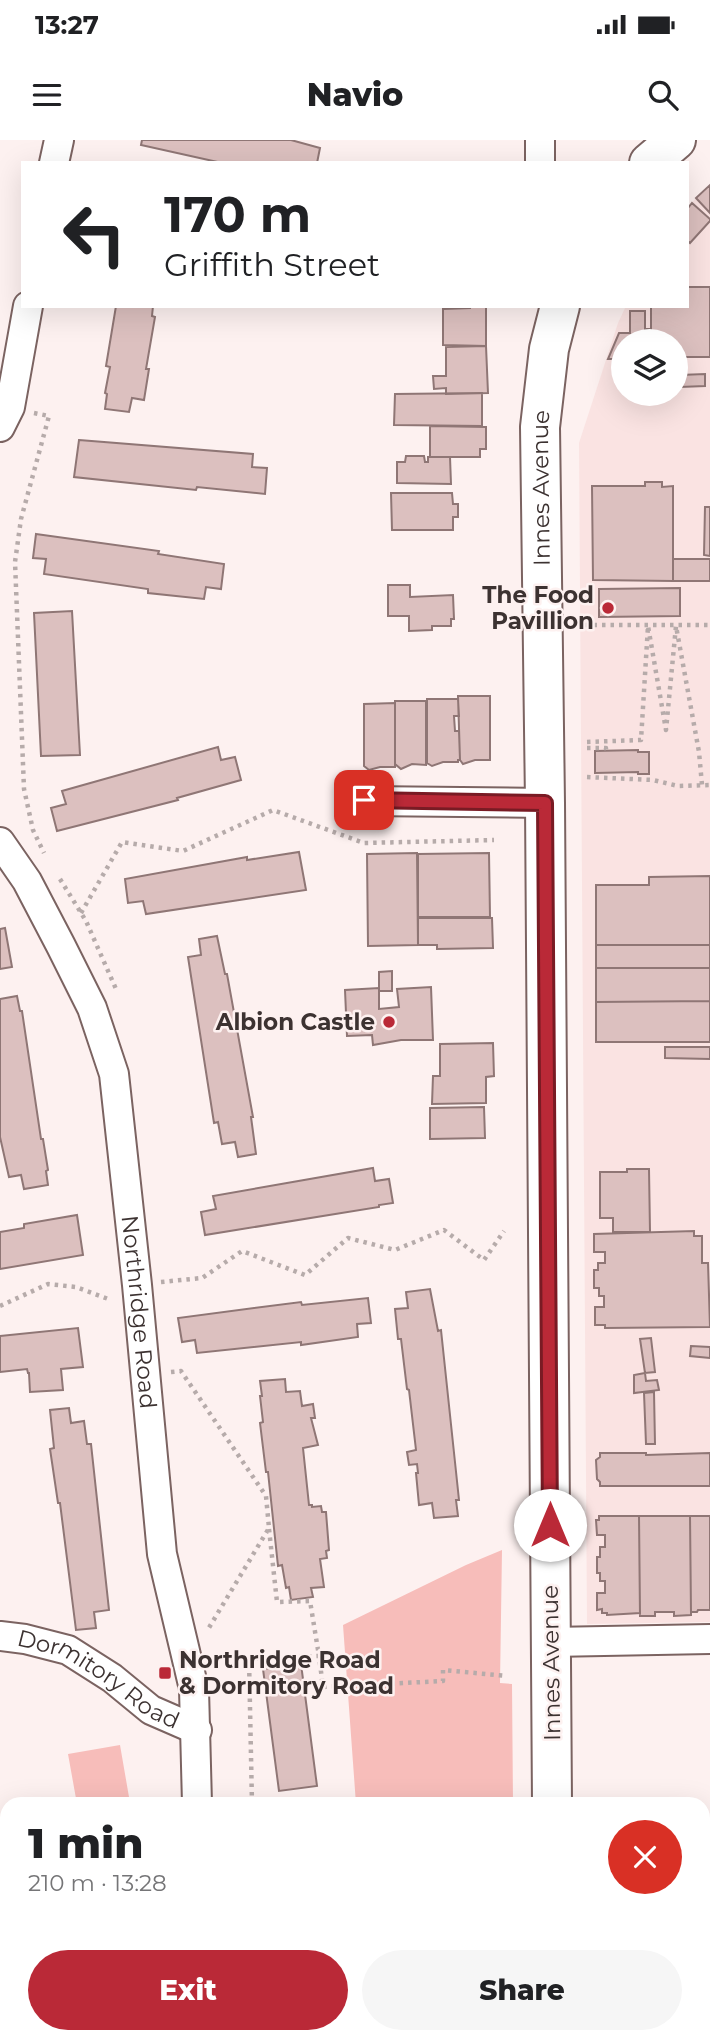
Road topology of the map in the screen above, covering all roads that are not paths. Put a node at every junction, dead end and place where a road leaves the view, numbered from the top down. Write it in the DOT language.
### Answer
graph roads {
  1 [pos="59,140"];
  2 [pos="540,140"];
  3 [pos="676,140"];
  4 [pos="54,161"];
  5 [pos="540,161"];
  6 [pos="651,161"];
  7 [pos="28,308"];
  8 [pos="559,308"];
  9 [pos="5,417"];
  10 [pos="364,800"];
  11 [pos="545,803"];
  12 [pos="0,842"];
  13 [pos="0,1636"];
  14 [pos="710,1639"];
  15 [pos="551,1642"];
  16 [pos="197,1730"];
  17 [pos="197,1797"];
  18 [pos="552,1797"];
  1 -- 4 [label="street"];
  2 -- 5 [label="street"];
  3 -- 6 [label="main road"];
  7 -- 9 [label="street"];
  8 -- 11 [label="main road, Innes Avenue"];
  10 -- 11 [label="street"];
  11 -- 15 [label="main road, Innes Avenue"];
  12 -- 16 [label="street, Northridge Road"];
  13 -- 16 [label="street, Dormitory Road"];
  14 -- 15 [label="street"];
  15 -- 18 [label="main road, Innes Avenue"];
  16 -- 17 [label="street, Northridge Road"];
}
